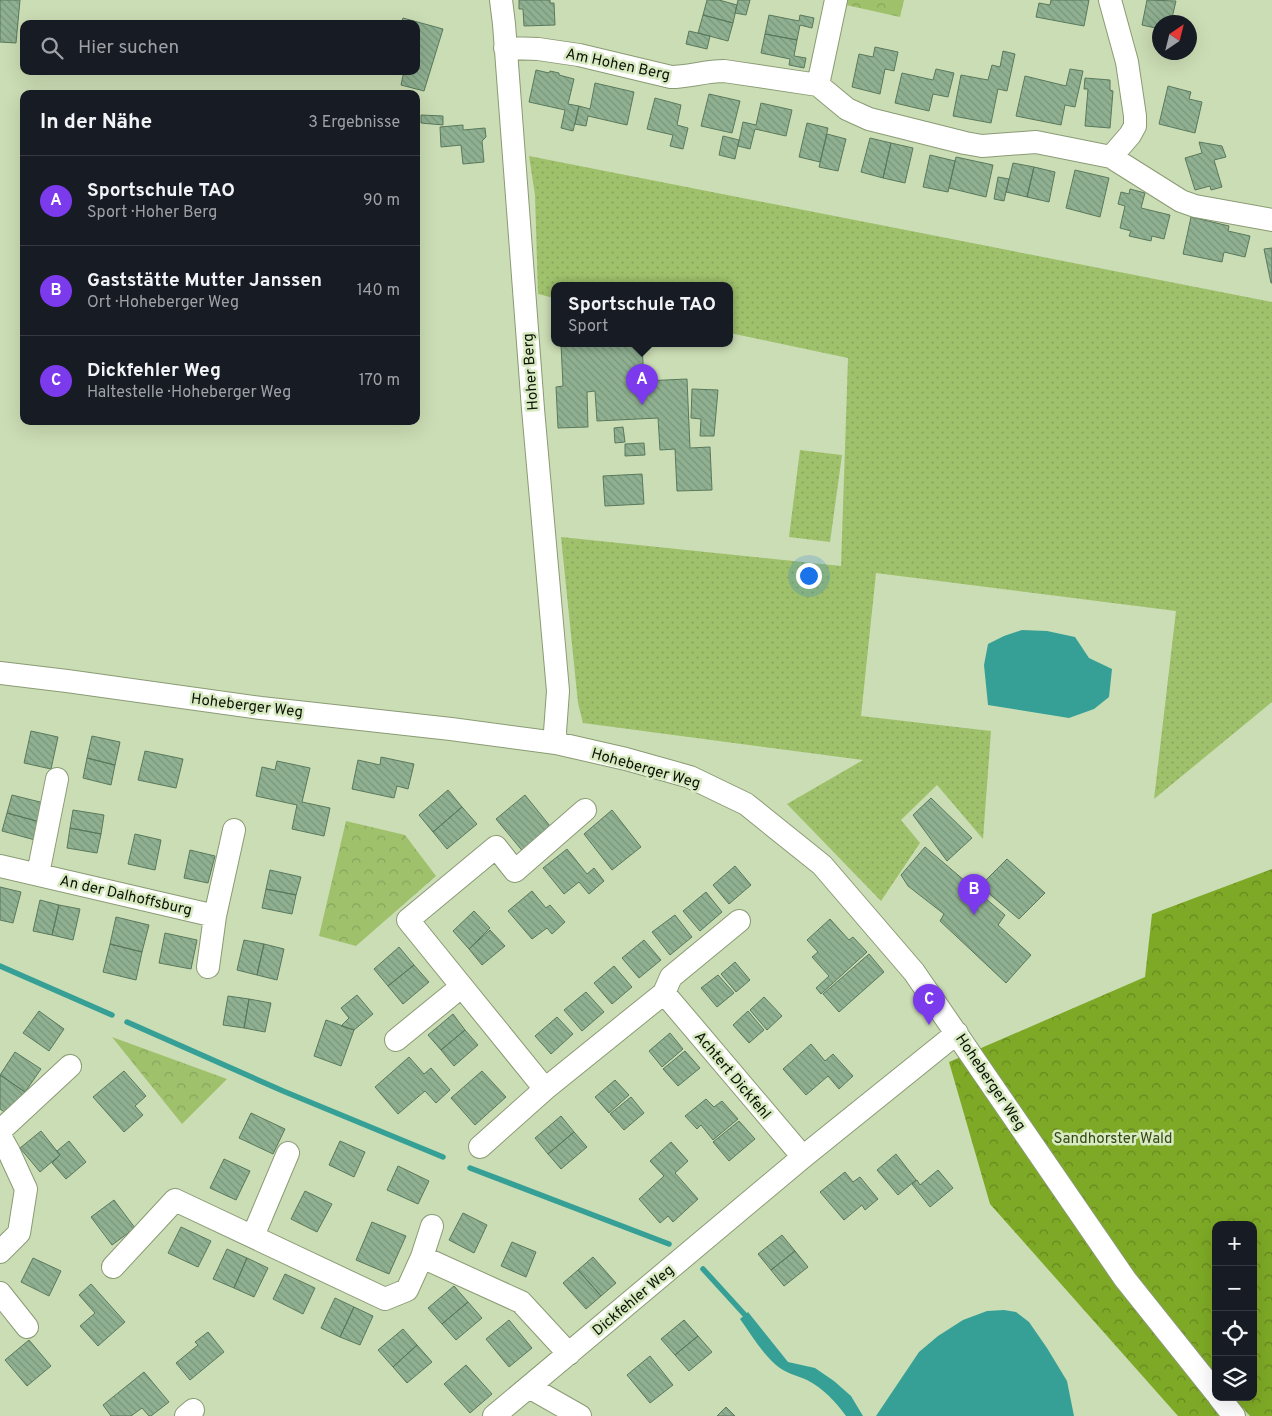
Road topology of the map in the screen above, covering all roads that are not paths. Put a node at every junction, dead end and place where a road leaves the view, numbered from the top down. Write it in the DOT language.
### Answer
graph roads {
  1 [pos="501,0"];
  2 [pos="836,0"];
  3 [pos="1110,0"];
  4 [pos="505,48"];
  5 [pos="818,86"];
  6 [pos="1111,157"];
  7 [pos="1272,220"];
  8 [pos="0,673"];
  9 [pos="556,743"];
  10 [pos="57,779"];
  11 [pos="585,810"];
  12 [pos="234,830"];
  13 [pos="0,866"];
  14 [pos="38,874"];
  15 [pos="215,916"];
  16 [pos="739,921"];
  17 [pos="208,968"];
  18 [pos="461,987"];
  19 [pos="664,993"];
  20 [pos="957,1033"];
  21 [pos="396,1040"];
  22 [pos="70,1066"];
  23 [pos="545,1089"];
  24 [pos="0,1131"];
  25 [pos="0,1136"];
  26 [pos="480,1147"];
  27 [pos="288,1153"];
  28 [pos="803,1157"];
  29 [pos="432,1226"];
  30 [pos="253,1236"];
  31 [pos="0,1252"];
  32 [pos="422,1257"];
  33 [pos="113,1267"];
  34 [pos="0,1293"];
  35 [pos="27,1327"];
  36 [pos="568,1354"];
  37 [pos="529,1387"];
  38 [pos="1212,1389"];
  39 [pos="1222,1401"];
  40 [pos="494,1416"];
  41 [pos="580,1416"];
  42 [pos="1234,1416"];
  1 -- 4 [label="street, Hoher Berg"];
  2 -- 5 [label="street"];
  3 -- 6 [label="street"];
  4 -- 5 [label="street, Am Hohen Berg"];
  4 -- 9 [label="street, Hoher Berg"];
  5 -- 6 [label="street, Am Hohen Berg"];
  6 -- 7 [label="street, Am Hohen Berg"];
  8 -- 9 [label="street, Hoheberger Weg"];
  9 -- 20 [label="street, Hoheberger Weg"];
  10 -- 14 [label="street"];
  11 -- 18 [label="street"];
  12 -- 15 [label="street"];
  13 -- 14 [label="street, An der Dalhoffsburg"];
  14 -- 15 [label="street, An der Dalhoffsburg"];
  15 -- 17 [label="street"];
  16 -- 19 [label="street"];
  18 -- 21 [label="street"];
  18 -- 23 [label="street"];
  19 -- 23 [label="street"];
  19 -- 28 [label="street, Achtert Dickfehl"];
  20 -- 28 [label="street, Dickfehler Weg"];
  20 -- 38 [label="street, Hoheberger Weg"];
  22 -- 24 [label="street"];
  23 -- 26 [label="street"];
  25 -- 31 [label="street"];
  27 -- 30 [label="street"];
  28 -- 36 [label="street, Dickfehler Weg"];
  29 -- 32 [label="street"];
  30 -- 32 [label="street"];
  30 -- 33 [label="street"];
  32 -- 36 [label="street"];
  34 -- 35 [label="street"];
  36 -- 37 [label="street, Dickfehler Weg"];
  37 -- 40 [label="street, Dickfehler Weg"];
  37 -- 41 [label="street"];
  39 -- 42 [label="street"];
}
